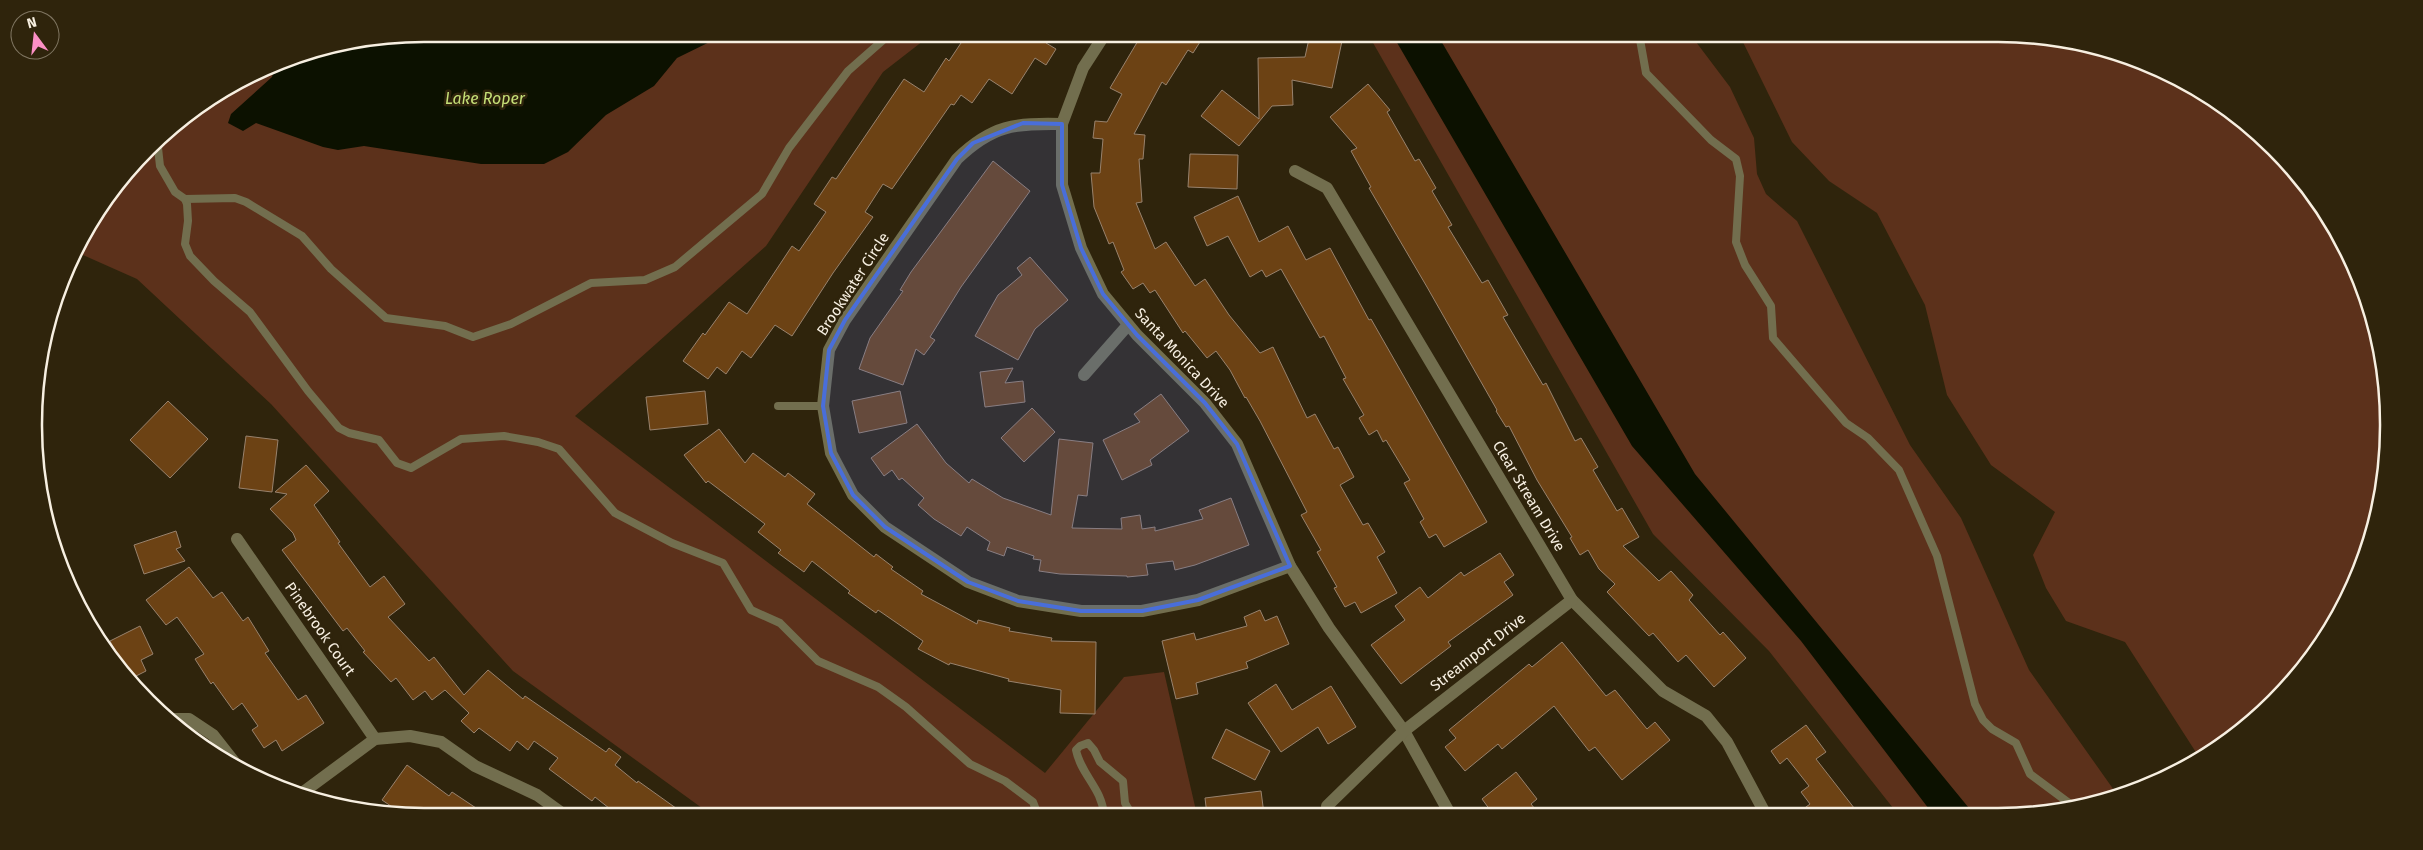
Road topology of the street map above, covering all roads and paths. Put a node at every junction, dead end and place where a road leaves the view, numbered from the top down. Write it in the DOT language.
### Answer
graph roads {
  1 [pos="881,42"];
  2 [pos="1099,42"];
  3 [pos="1640,42"];
  4 [pos="1062,124"];
  5 [pos="158,152"];
  6 [pos="1295,171"];
  7 [pos="185,199"];
  8 [pos="1128,325"];
  9 [pos="1084,375"];
  10 [pos="778,406"];
  11 [pos="823,406"];
  12 [pos="237,539"];
  13 [pos="1290,566"];
  14 [pos="1572,600"];
  15 [pos="181,719"];
  16 [pos="1404,730"];
  17 [pos="375,739"];
  18 [pos="226,751"];
  19 [pos="308,789"];
  20 [pos="2066,801"];
  21 [pos="1326,806"];
  22 [pos="555,808"];
  23 [pos="1035,808"];
  24 [pos="1102,808"];
  25 [pos="1128,808"];
  26 [pos="1447,808"];
  27 [pos="1762,808"];
  1 -- 7 [label="lane"];
  2 -- 4 [label="street, Santa Monica Drive"];
  3 -- 20 [label="lane"];
  4 -- 8 [label="street, Santa Monica Drive"];
  4 -- 11 [label="street, Brookwater Circle"];
  5 -- 7 [label="lane"];
  6 -- 14 [label="street, Clear Stream Drive"];
  7 -- 23 [label="lane"];
  8 -- 9 [label="street"];
  8 -- 13 [label="street, Santa Monica Drive"];
  10 -- 11 [label="lane"];
  11 -- 13 [label="street, Brookwater Circle"];
  12 -- 17 [label="street, Pinebrook Court"];
  13 -- 16 [label="street, Santa Monica Drive"];
  14 -- 16 [label="street, Streamport Drive"];
  14 -- 27 [label="street, Clear Stream Drive"];
  15 -- 18 [label="street"];
  16 -- 21 [label="street, Streamport Drive"];
  16 -- 26 [label="street, Santa Monica Drive"];
  17 -- 19 [label="street"];
  17 -- 22 [label="street"];
  24 -- 25 [label="lane"];
}
